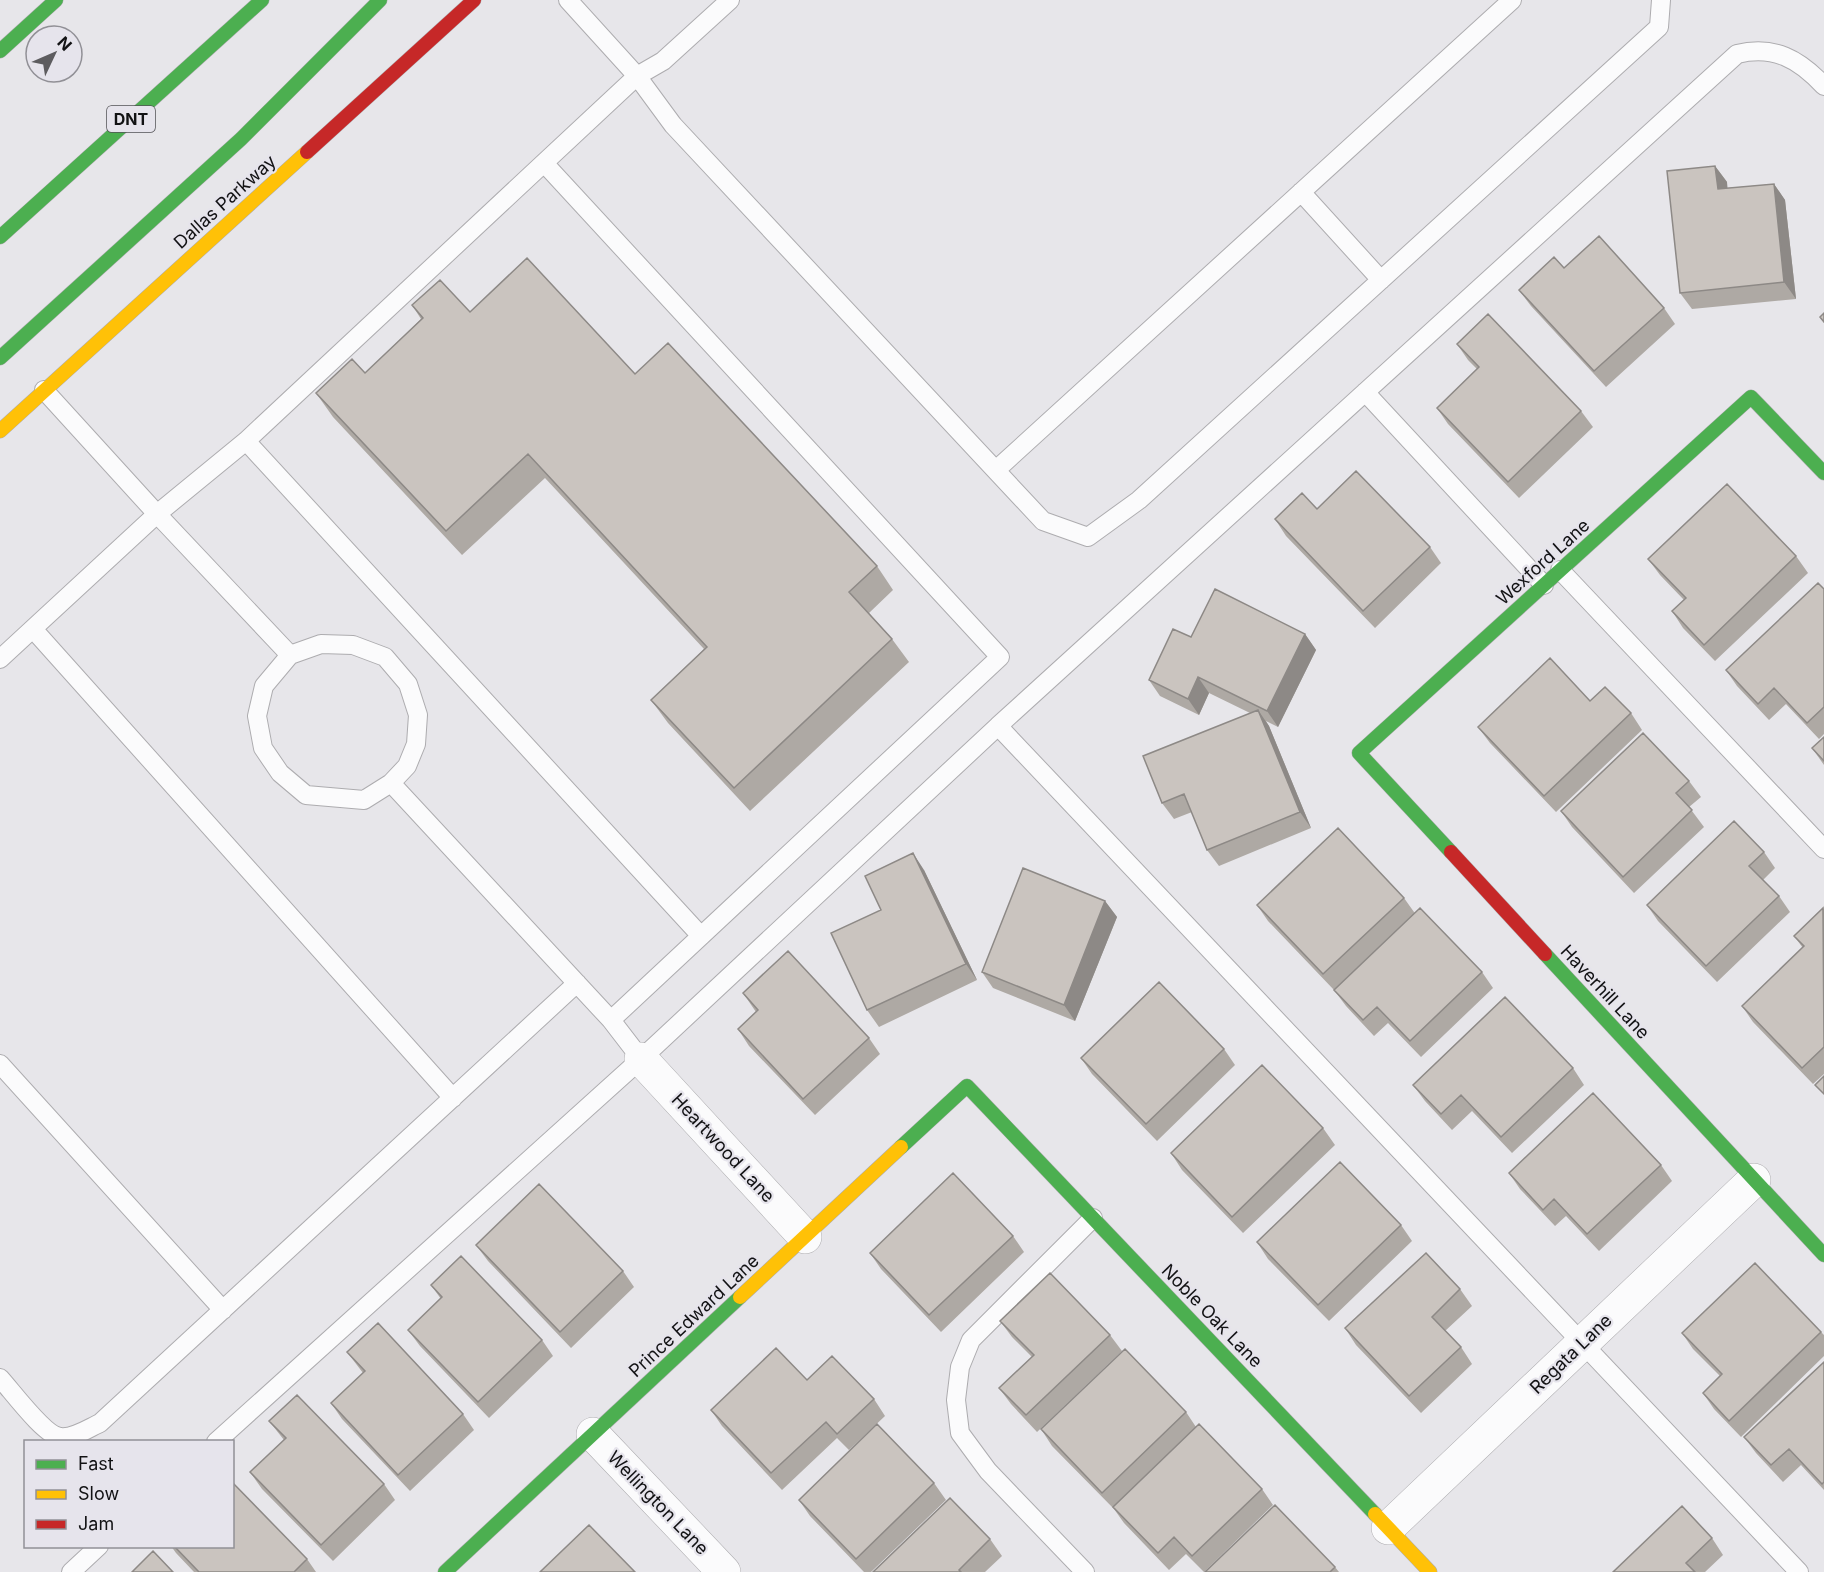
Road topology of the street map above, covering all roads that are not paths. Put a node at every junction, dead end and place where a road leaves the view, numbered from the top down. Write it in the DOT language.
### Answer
graph roads {
  1 [pos="56,0"];
  2 [pos="262,0"];
  3 [pos="380,0"];
  4 [pos="474,0"];
  5 [pos="568,0"];
  6 [pos="730,0"];
  7 [pos="1512,0"];
  8 [pos="1661,0"];
  9 [pos="0,51"];
  10 [pos="637,76"];
  11 [pos="1824,86"];
  12 [pos="544,163"];
  13 [pos="1301,192"];
  14 [pos="0,237"];
  15 [pos="1381,280"];
  16 [pos="0,358"];
  17 [pos="44,390"];
  18 [pos="1365,392"];
  19 [pos="0,431"];
  20 [pos="246,441"];
  21 [pos="996,470"];
  22 [pos="1824,473"];
  23 [pos="157,514"];
  24 [pos="1560,570"];
  25 [pos="1544,585"];
  26 [pos="33,629"];
  27 [pos="290,655"];
  28 [pos="0,659"];
  29 [pos="998,726"];
  30 [pos="1359,753"];
  31 [pos="391,783"];
  32 [pos="1824,849"];
  33 [pos="701,936"];
  34 [pos="577,983"];
  35 [pos="610,1020"];
  36 [pos="641,1059"];
  37 [pos="0,1064"];
  38 [pos="967,1086"];
  39 [pos="453,1098"];
  40 [pos="1754,1180"];
  41 [pos="1093,1218"];
  42 [pos="805,1237"];
  43 [pos="1824,1255"];
  44 [pos="223,1310"];
  45 [pos="1584,1342"];
  46 [pos="0,1378"];
  47 [pos="593,1434"];
  48 [pos="218,1440"];
  49 [pos="1388,1528"];
  50 [pos="97,1548"];
  51 [pos="71,1572"];
  52 [pos="445,1572"];
  53 [pos="724,1572"];
  54 [pos="1085,1572"];
  55 [pos="1430,1572"];
  56 [pos="1799,1572"];
  1 -- 9 [label="main road"];
  2 -- 14 [label="main road, DNT"];
  3 -- 16 [label="main road"];
  4 -- 17 [label="main road, Dallas Parkway"];
  5 -- 10 [label="lane"];
  6 -- 10 [label="lane"];
  7 -- 13 [label="lane"];
  8 -- 15 [label="lane"];
  10 -- 12 [label="lane"];
  10 -- 21 [label="lane"];
  11 -- 18 [label="lane"];
  12 -- 20 [label="lane"];
  12 -- 33 [label="lane"];
  13 -- 15 [label="lane"];
  13 -- 21 [label="lane"];
  15 -- 21 [label="lane"];
  17 -- 19 [label="main road, Dallas Parkway"];
  17 -- 23 [label="lane"];
  18 -- 25 [label="lane"];
  18 -- 29 [label="lane"];
  20 -- 23 [label="lane"];
  20 -- 33 [label="lane"];
  22 -- 24 [label="main road, Wexford Lane"];
  23 -- 26 [label="lane"];
  23 -- 27 [label="lane"];
  24 -- 25 [label="main road, Wexford Lane"];
  24 -- 32 [label="lane"];
  25 -- 30 [label="main road, Wexford Lane"];
  26 -- 28 [label="lane"];
  26 -- 39 [label="lane"];
  27 -- 31 [label="lane"];
  27 -- 31 [label="lane"];
  29 -- 36 [label="lane"];
  29 -- 45 [label="lane"];
  30 -- 40 [label="main road, Haverhill Lane"];
  31 -- 34 [label="lane"];
  33 -- 35 [label="lane"];
  34 -- 35 [label="lane"];
  34 -- 39 [label="lane"];
  35 -- 36 [label="lane"];
  36 -- 42 [label="street, Heartwood Lane"];
  36 -- 48 [label="lane"];
  37 -- 44 [label="lane"];
  38 -- 41 [label="main road, Noble Oak Lane"];
  38 -- 42 [label="main road, Prince Edward Lane"];
  39 -- 44 [label="lane"];
  40 -- 43 [label="main road, Haverhill Lane"];
  40 -- 45 [label="street, Regata Lane"];
  41 -- 49 [label="main road, Noble Oak Lane"];
  41 -- 54 [label="lane"];
  42 -- 47 [label="main road, Prince Edward Lane"];
  44 -- 46 [label="lane"];
  45 -- 49 [label="street, Regata Lane"];
  45 -- 56 [label="lane"];
  47 -- 52 [label="main road, Prince Edward Lane"];
  47 -- 53 [label="street, Wellington Lane"];
  49 -- 55 [label="main road, Noble Oak Lane"];
  50 -- 51 [label="lane"];
}
